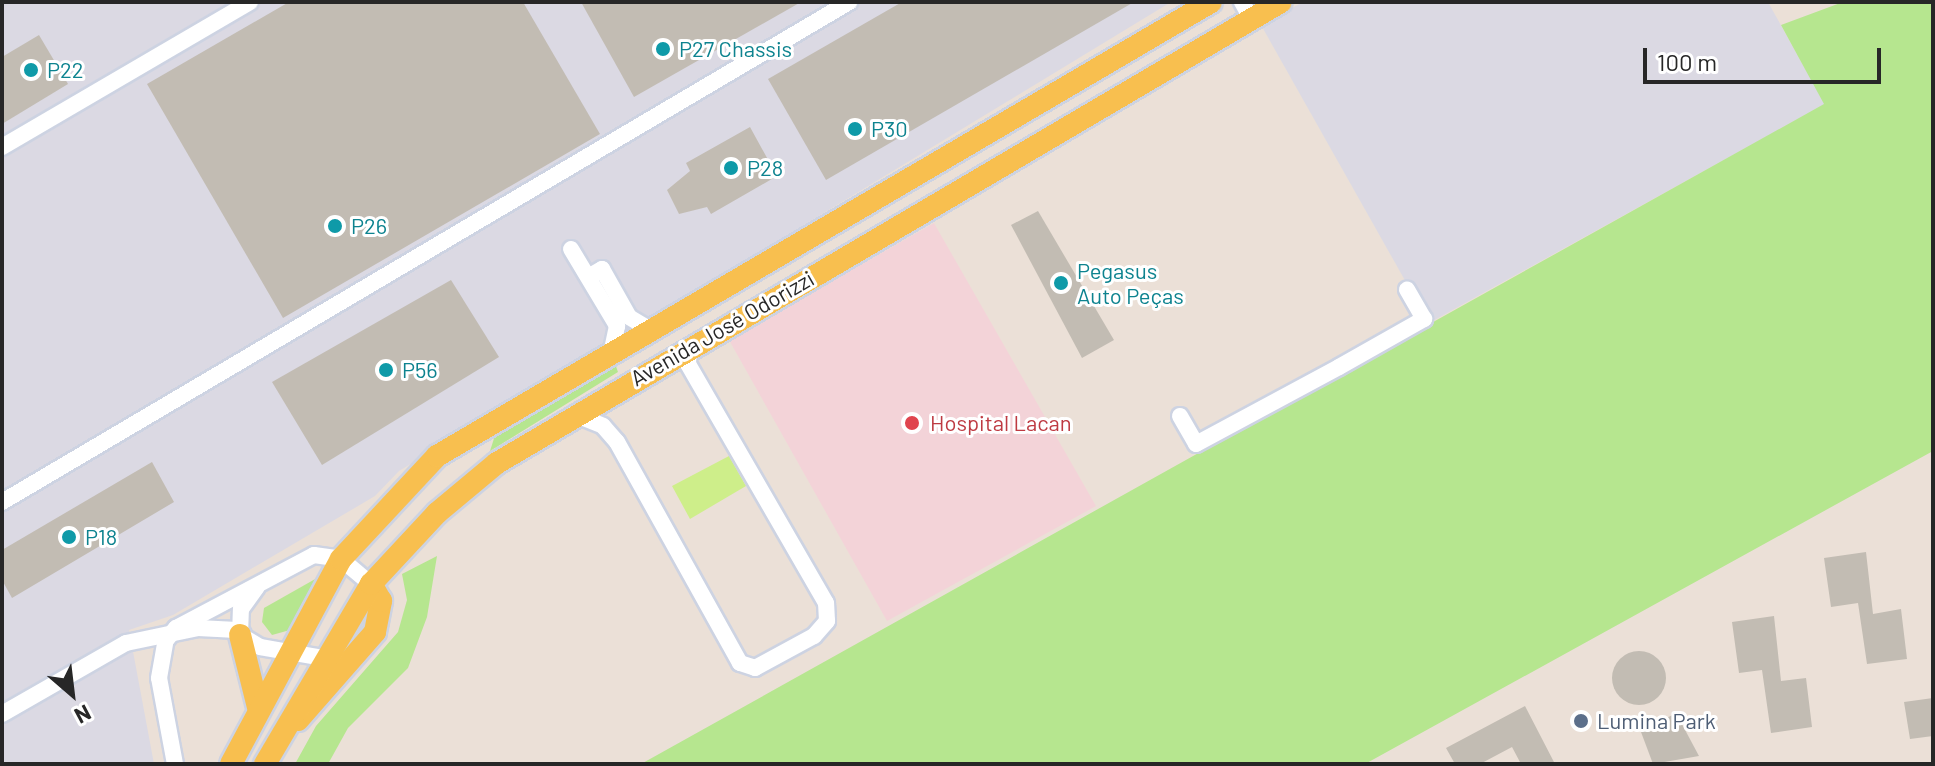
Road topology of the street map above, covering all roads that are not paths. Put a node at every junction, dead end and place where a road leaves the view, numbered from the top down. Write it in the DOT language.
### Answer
graph roads {
  1 [pos="250,2"];
  2 [pos="849,2"];
  3 [pos="1211,2"];
  4 [pos="1281,2"];
  5 [pos="1247,11"];
  6 [pos="2,147"];
  7 [pos="571,249"];
  8 [pos="1407,289"];
  9 [pos="623,322"];
  10 [pos="649,329"];
  11 [pos="689,347"];
  12 [pos="612,350"];
  13 [pos="574,414"];
  14 [pos="1180,416"];
  15 [pos="2,502"];
  16 [pos="341,559"];
  17 [pos="261,583"];
  18 [pos="371,584"];
  19 [pos="240,635"];
  20 [pos="166,640"];
  21 [pos="287,651"];
  22 [pos="324,658"];
  23 [pos="258,708"];
  24 [pos="2,714"];
  25 [pos="270,754"];
  26 [pos="175,764"];
  27 [pos="231,764"];
  1 -- 6 [label="street"];
  2 -- 15 [label="street"];
  3 -- 10 [label="main road, Avenida José Odorizzi"];
  4 -- 5 [label="main road, Avenida José Odorizzi"];
  5 -- 11 [label="main road, Avenida José Odorizzi"];
  7 -- 9 [label="street"];
  8 -- 14 [label="street"];
  9 -- 10 [label="street"];
  9 -- 12 [label="street"];
  10 -- 12 [label="main road, Avenida José Odorizzi"];
  11 -- 13 [label="main road, Avenida José Odorizzi"];
  11 -- 13 [label="street"];
  12 -- 16 [label="main road, Avenida José Odorizzi"];
  13 -- 18 [label="main road, Avenida José Odorizzi"];
  16 -- 17 [label="street"];
  16 -- 18 [label="street"];
  16 -- 21 [label="main road, Avenida José Odorizzi"];
  17 -- 19 [label="street"];
  17 -- 20 [label="street"];
  18 -- 22 [label="main road, Avenida José Odorizzi"];
  18 -- 25 [label="main road"];
  19 -- 20 [label="street"];
  19 -- 21 [label="street"];
  19 -- 23 [label="main road"];
  20 -- 24 [label="street"];
  20 -- 26 [label="street"];
  21 -- 22 [label="street"];
  21 -- 23 [label="main road, Avenida José Odorizzi"];
  22 -- 25 [label="main road, Avenida José Odorizzi"];
  23 -- 27 [label="main road, Avenida José Odorizzi"];
}
